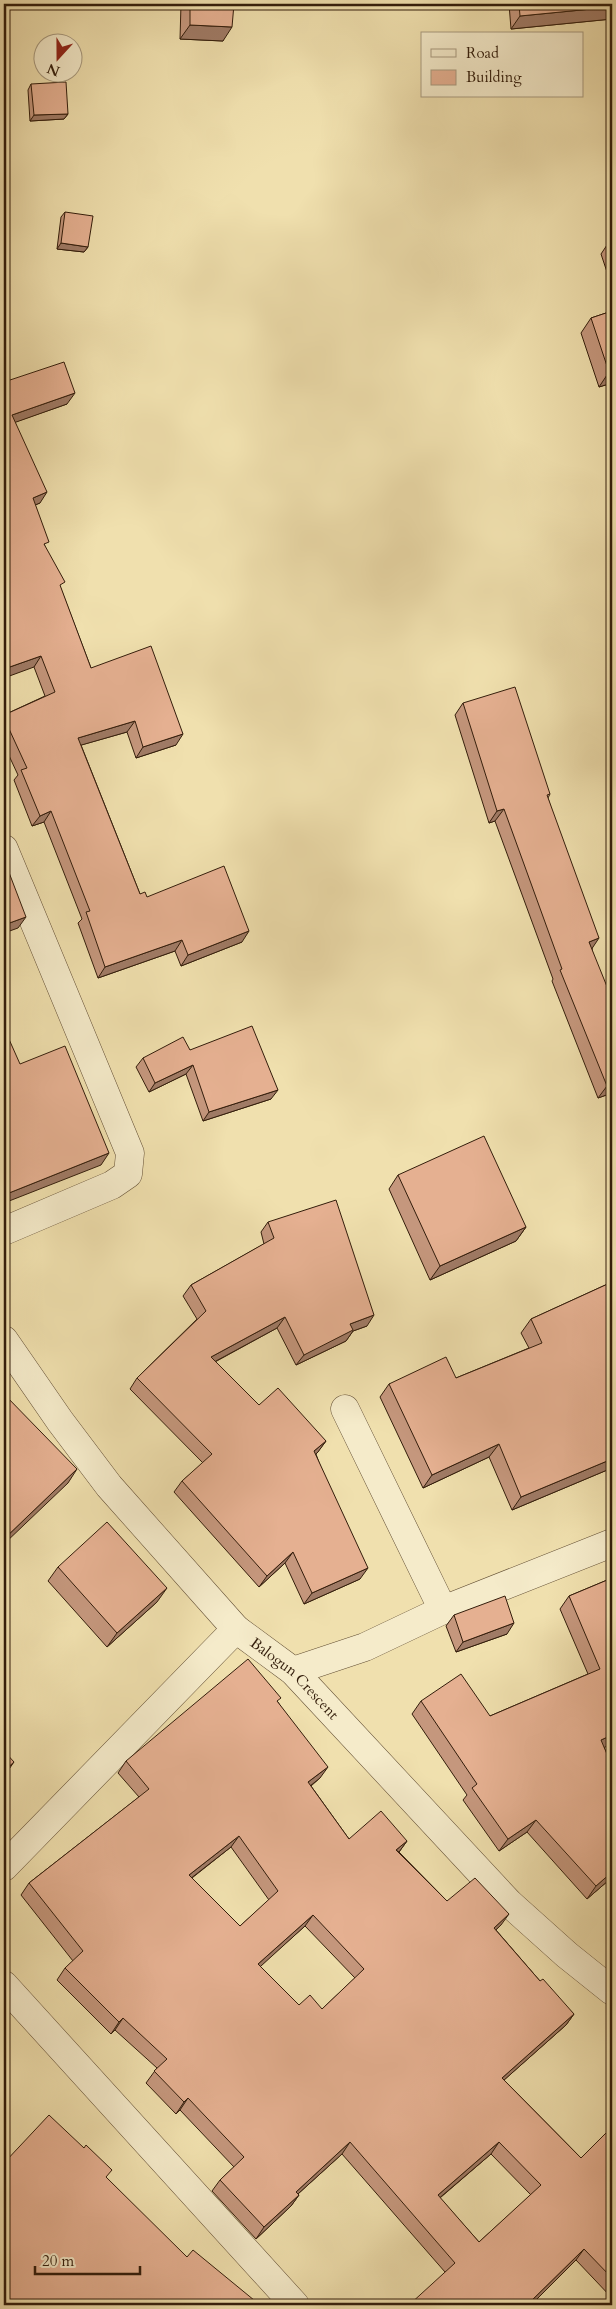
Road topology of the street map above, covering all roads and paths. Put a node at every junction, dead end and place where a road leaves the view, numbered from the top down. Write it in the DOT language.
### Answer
graph roads {
  1 [pos="4,849"];
  2 [pos="4,1231"];
  3 [pos="4,1340"];
  4 [pos="345,1409"];
  5 [pos="612,1543"];
  6 [pos="443,1610"];
  7 [pos="236,1629"];
  8 [pos="293,1671"];
  9 [pos="4,1867"];
  10 [pos="4,1985"];
  11 [pos="612,1991"];
  12 [pos="295,2305"];
  1 -- 2 [label="street"];
  3 -- 7 [label="street, Balogun Crescent"];
  4 -- 6 [label="street"];
  5 -- 6 [label="street"];
  6 -- 8 [label="street"];
  7 -- 8 [label="street, Balogun Crescent"];
  7 -- 9 [label="street"];
  8 -- 11 [label="street, Balogun Crescent"];
  10 -- 12 [label="street"];
}
